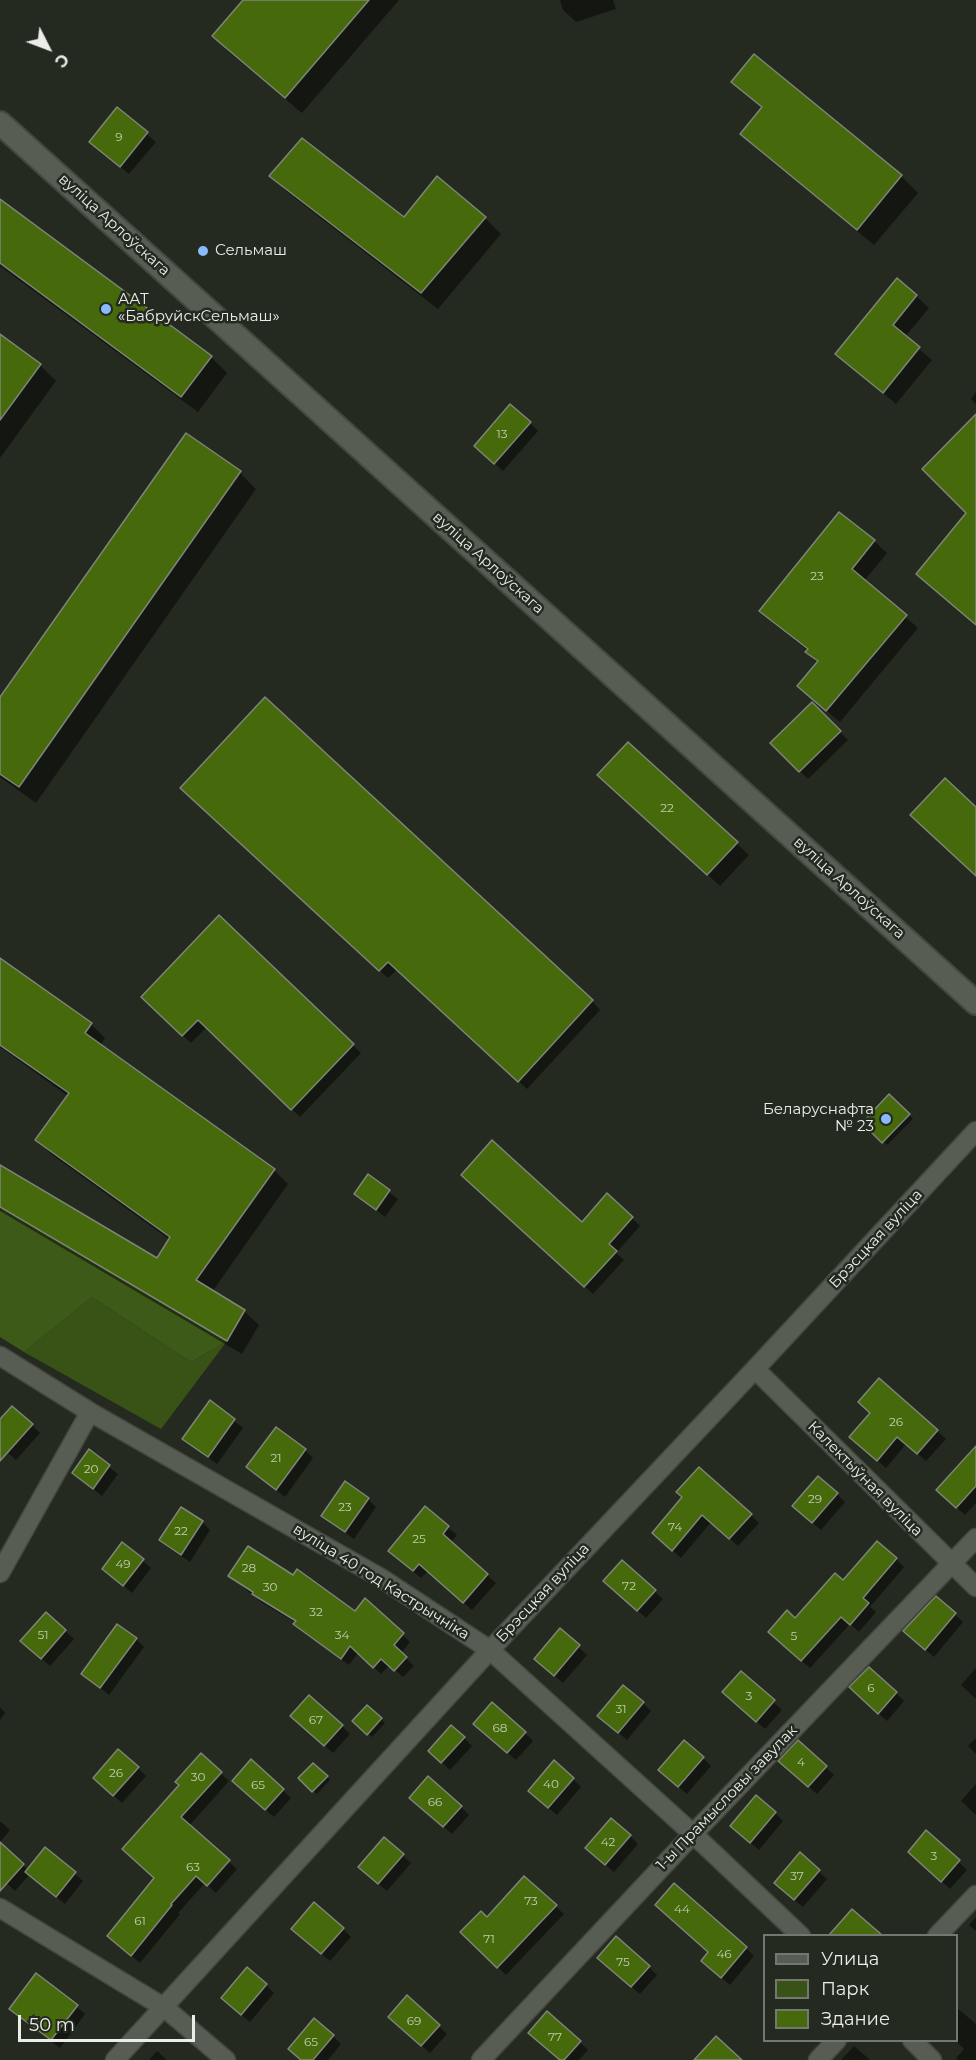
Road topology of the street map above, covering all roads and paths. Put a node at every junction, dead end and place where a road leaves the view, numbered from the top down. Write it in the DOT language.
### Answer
graph roads {
  1 [pos="0,123"];
  2 [pos="976,1003"];
  3 [pos="976,1131"];
  4 [pos="0,1356"];
  5 [pos="755,1369"];
  6 [pos="90,1412"];
  7 [pos="976,1538"];
  8 [pos="952,1564"];
  9 [pos="0,1573"];
  10 [pos="976,1587"];
  11 [pos="490,1650"];
  12 [pos="693,1834"];
  13 [pos="976,1894"];
  14 [pos="0,1908"];
  15 [pos="800,1934"];
  16 [pos="938,1934"];
  17 [pos="165,2008"];
  18 [pos="835,2042"];
  19 [pos="914,2042"];
  20 [pos="115,2060"];
  21 [pos="226,2060"];
  22 [pos="481,2060"];
  23 [pos="818,2060"];
  24 [pos="932,2060"];
  1 -- 2 [label="street, вуліца Арлоўскага"];
  3 -- 5 [label="street, Брэсцкая вуліца"];
  4 -- 6 [label="street, вуліца 40 год Кастрычніка"];
  5 -- 8 [label="street, Калектыўная вуліца"];
  5 -- 11 [label="street, Брэсцкая вуліца"];
  6 -- 9 [label="street"];
  6 -- 11 [label="street, вуліца 40 год Кастрычніка"];
  7 -- 8 [label="street, 1-ы Прамысловы завулак"];
  8 -- 10 [label="street, Калектыўная вуліца"];
  8 -- 12 [label="street, 1-ы Прамысловы завулак"];
  11 -- 12 [label="street, вуліца 40 год Кастрычніка"];
  11 -- 17 [label="street, Брэсцкая вуліца"];
  12 -- 15 [label="street, вуліца 40 год Кастрычніка"];
  12 -- 22 [label="street, 1-ы Прамысловы завулак"];
  13 -- 16 [label="street"];
  14 -- 17 [label="street"];
  17 -- 20 [label="street, Брэсцкая вуліца"];
  17 -- 21 [label="street"];
  18 -- 23 [label="street"];
  19 -- 24 [label="street"];
}
